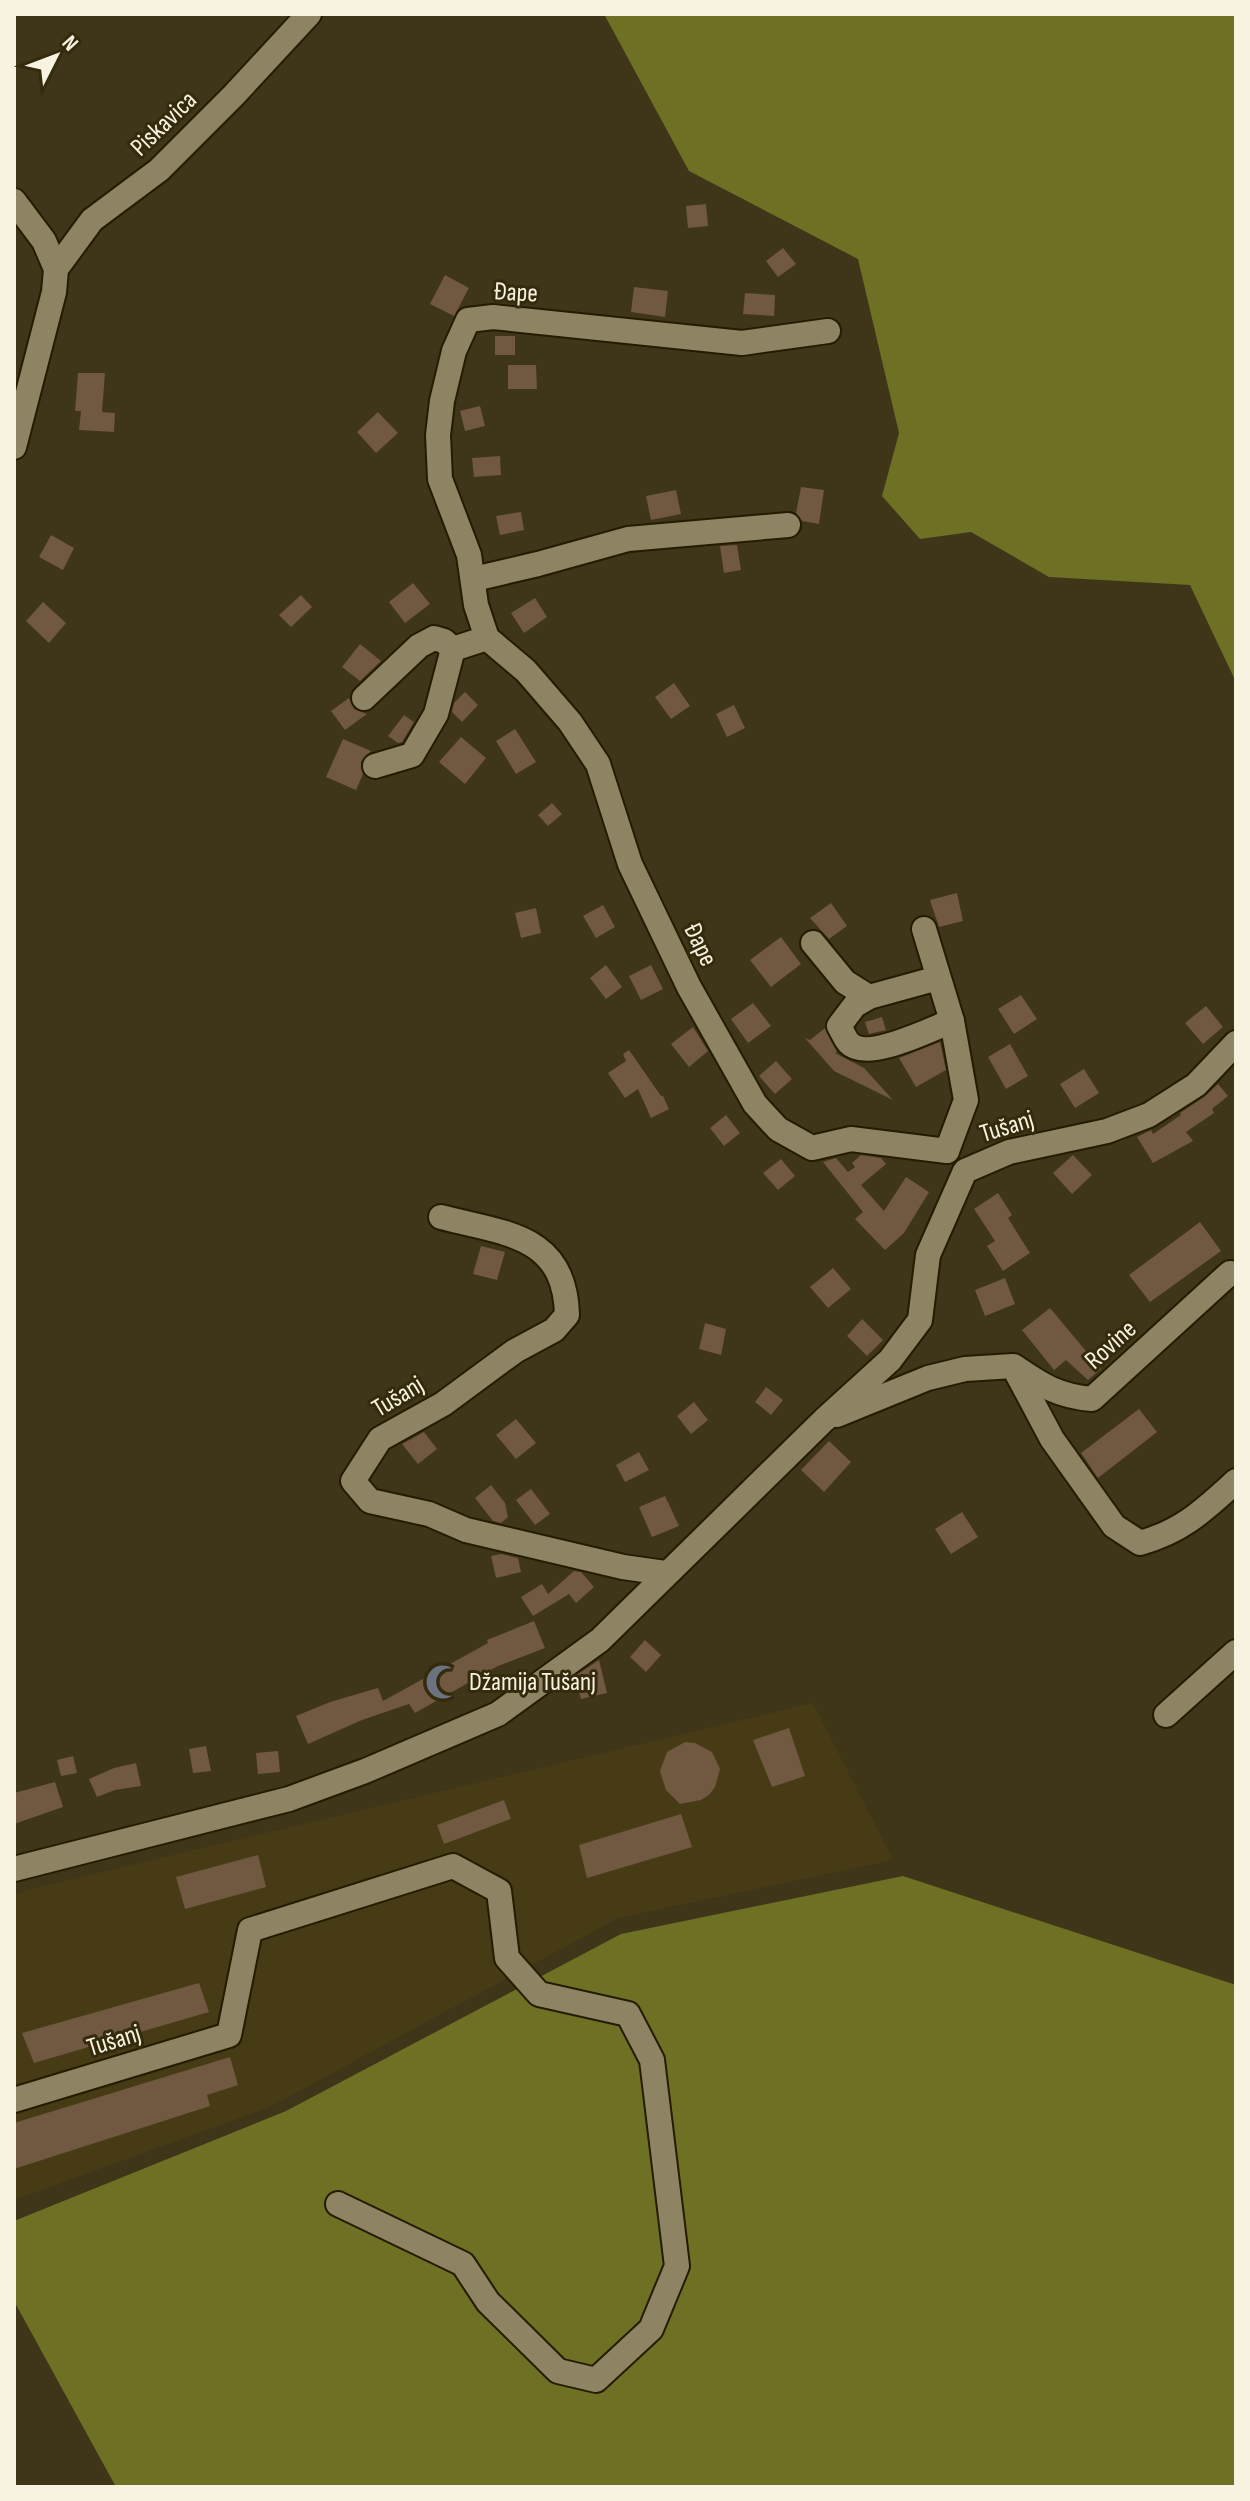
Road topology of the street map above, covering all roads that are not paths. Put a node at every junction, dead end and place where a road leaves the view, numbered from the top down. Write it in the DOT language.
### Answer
graph roads {
  1 [pos="309,14"];
  2 [pos="14,201"];
  3 [pos="56,269"];
  4 [pos="828,331"];
  5 [pos="14,447"];
  6 [pos="788,525"];
  7 [pos="474,579"];
  8 [pos="487,638"];
  9 [pos="453,649"];
  10 [pos="364,698"];
  11 [pos="375,766"];
  12 [pos="924,929"];
  13 [pos="813,943"];
  14 [pos="938,978"];
  15 [pos="869,997"];
  16 [pos="952,1021"];
  17 [pos="1236,1043"];
  18 [pos="947,1151"];
  19 [pos="965,1171"];
  20 [pos="441,1217"];
  21 [pos="1230,1273"];
  22 [pos="1013,1366"];
  23 [pos="824,1420"];
  24 [pos="1236,1481"];
  25 [pos="665,1573"];
  26 [pos="1236,1652"];
  27 [pos="1166,1715"];
  28 [pos="14,1869"];
  29 [pos="14,2100"];
  30 [pos="338,2204"];
  1 -- 3 [label="street, Piskavica"];
  2 -- 3 [label="street"];
  3 -- 5 [label="street, Piskavica"];
  4 -- 7 [label="street, Đape"];
  6 -- 7 [label="street"];
  7 -- 8 [label="street, Đape"];
  8 -- 9 [label="street"];
  8 -- 18 [label="street, Đape"];
  9 -- 10 [label="street"];
  9 -- 11 [label="street"];
  12 -- 14 [label="street"];
  13 -- 15 [label="street"];
  14 -- 15 [label="street"];
  14 -- 16 [label="street"];
  15 -- 16 [label="street"];
  16 -- 18 [label="street"];
  17 -- 19 [label="street, Tušanj"];
  18 -- 19 [label="street"];
  19 -- 23 [label="street, Tušanj"];
  20 -- 25 [label="street, Tušanj"];
  21 -- 22 [label="street, Rovine"];
  22 -- 23 [label="street, Tušanj"];
  22 -- 24 [label="street"];
  23 -- 25 [label="street, Tušanj"];
  25 -- 28 [label="street, Tušanj"];
  26 -- 27 [label="street"];
  29 -- 30 [label="street, Tušanj"];
}
